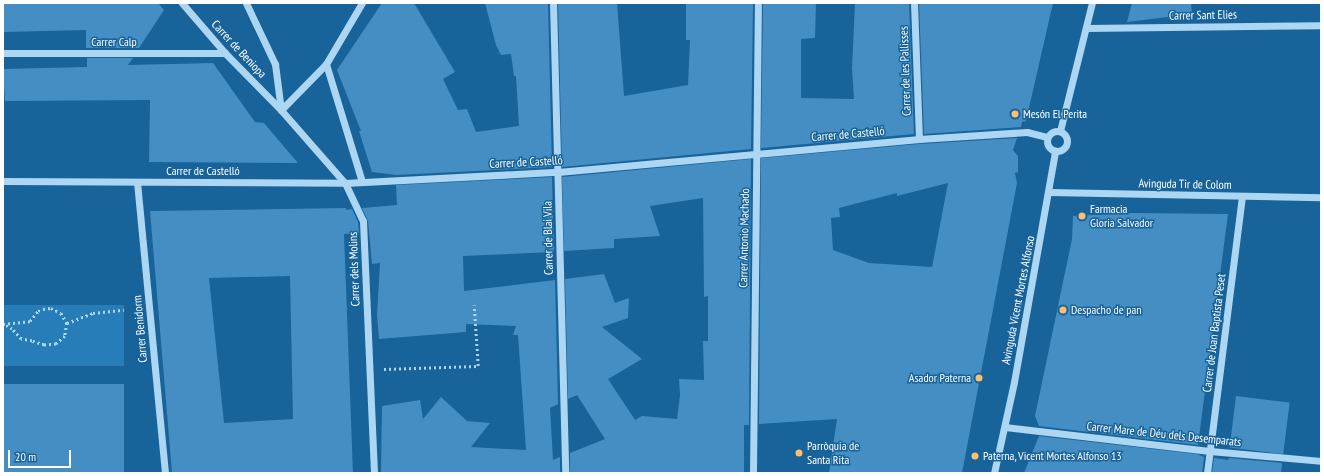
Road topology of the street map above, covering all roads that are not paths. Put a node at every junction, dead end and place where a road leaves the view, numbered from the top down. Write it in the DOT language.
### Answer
graph roads {
  1 [pos="182,3"];
  2 [pos="246,3"];
  3 [pos="362,3"];
  4 [pos="553,3"];
  5 [pos="758,3"];
  6 [pos="914,3"];
  7 [pos="1092,3"];
  8 [pos="1321,25"];
  9 [pos="1086,28"];
  10 [pos="3,53"];
  11 [pos="225,53"];
  12 [pos="326,64"];
  13 [pos="281,110"];
  14 [pos="1060,131"];
  15 [pos="1048,137"];
  16 [pos="919,139"];
  17 [pos="1055,152"];
  18 [pos="756,153"];
  19 [pos="558,172"];
  20 [pos="3,181"];
  21 [pos="137,182"];
  22 [pos="362,182"];
  23 [pos="345,183"];
  24 [pos="1049,192"];
  25 [pos="1242,196"];
  26 [pos="1321,197"];
  27 [pos="1005,427"];
  28 [pos="1210,451"];
  29 [pos="1321,461"];
  30 [pos="165,473"];
  31 [pos="374,473"];
  32 [pos="564,473"];
  33 [pos="753,473"];
  34 [pos="995,473"];
  35 [pos="1208,473"];
  1 -- 11 [label="street, Carrer de Beniopa"];
  2 -- 13 [label="street"];
  3 -- 12 [label="street"];
  4 -- 19 [label="street, Carrer de Blai Vila"];
  5 -- 18 [label="street, Carrer Antonio Machado"];
  6 -- 16 [label="street, Carrer de les Pallisses"];
  7 -- 9 [label="street"];
  8 -- 9 [label="street, Carrer Sant Elies"];
  9 -- 14 [label="street"];
  10 -- 11 [label="street, Carrer Calp"];
  11 -- 13 [label="street, Carrer de Beniopa"];
  12 -- 13 [label="street"];
  12 -- 22 [label="street"];
  13 -- 23 [label="street, Carrer dels Molins"];
  14 -- 15 [label="street"];
  14 -- 17 [label="street"];
  15 -- 16 [label="street, Carrer de Castelló"];
  15 -- 17 [label="street"];
  16 -- 18 [label="street, Carrer de Castelló"];
  17 -- 24 [label="street, Avinguda Vicent Mortes Alfonso"];
  18 -- 19 [label="street, Carrer de Castelló"];
  18 -- 33 [label="street, Carrer Antonio Machado"];
  19 -- 22 [label="street, Carrer de Castelló"];
  19 -- 32 [label="street, Carrer de Blai Vila"];
  20 -- 21 [label="street, Carrer de Castelló"];
  21 -- 23 [label="street, Carrer de Castelló"];
  21 -- 30 [label="street, Carrer Benidorm"];
  22 -- 23 [label="street, Carrer de Castelló"];
  23 -- 31 [label="street, Carrer dels Molins"];
  24 -- 25 [label="street, Avinguda Tir de Colom"];
  24 -- 27 [label="street, Avinguda Vicent Mortes Alfonso"];
  25 -- 26 [label="street, Avinguda Tir de Colom"];
  25 -- 28 [label="street, Carrer de Joan Baptista Peset"];
  27 -- 28 [label="street, Carrer Mare de Déu dels Desemparats"];
  27 -- 34 [label="street, Avinguda Vicent Mortes Alfonso"];
  28 -- 29 [label="street, Carrer Mare de Déu dels Desemparats"];
  28 -- 35 [label="street, Carrer de Joan Baptista Peset"];
}
